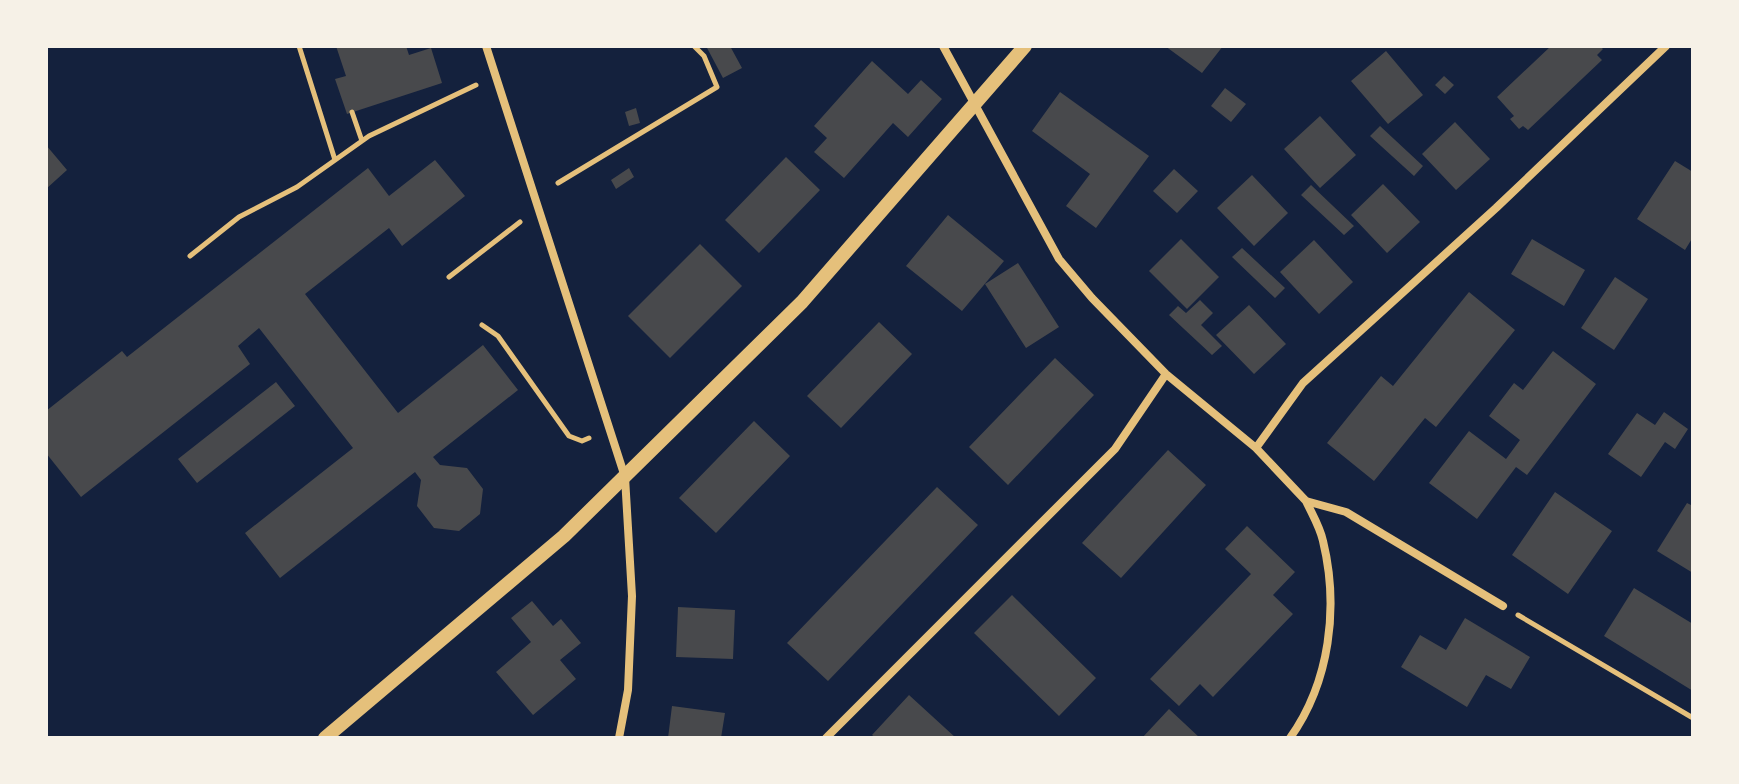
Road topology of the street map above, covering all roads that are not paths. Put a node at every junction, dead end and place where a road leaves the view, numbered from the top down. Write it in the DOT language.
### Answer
graph roads {
  1 [pos="486,46"];
  2 [pos="943,46"];
  3 [pos="1025,46"];
  4 [pos="1666,46"];
  5 [pos="974,107"];
  6 [pos="1166,374"];
  7 [pos="1256,448"];
  8 [pos="625,477"];
  9 [pos="1306,501"];
  10 [pos="1503,606"];
  11 [pos="325,738"];
  12 [pos="619,738"];
  13 [pos="826,738"];
  14 [pos="1290,738"];
  1 -- 8 [label="street"];
  2 -- 5 [label="street"];
  3 -- 5 [label="street"];
  4 -- 7 [label="street"];
  5 -- 6 [label="street"];
  5 -- 8 [label="street"];
  6 -- 7 [label="street"];
  6 -- 13 [label="street"];
  7 -- 9 [label="street"];
  8 -- 11 [label="street"];
  8 -- 12 [label="street"];
  9 -- 10 [label="street"];
  9 -- 14 [label="street"];
}
